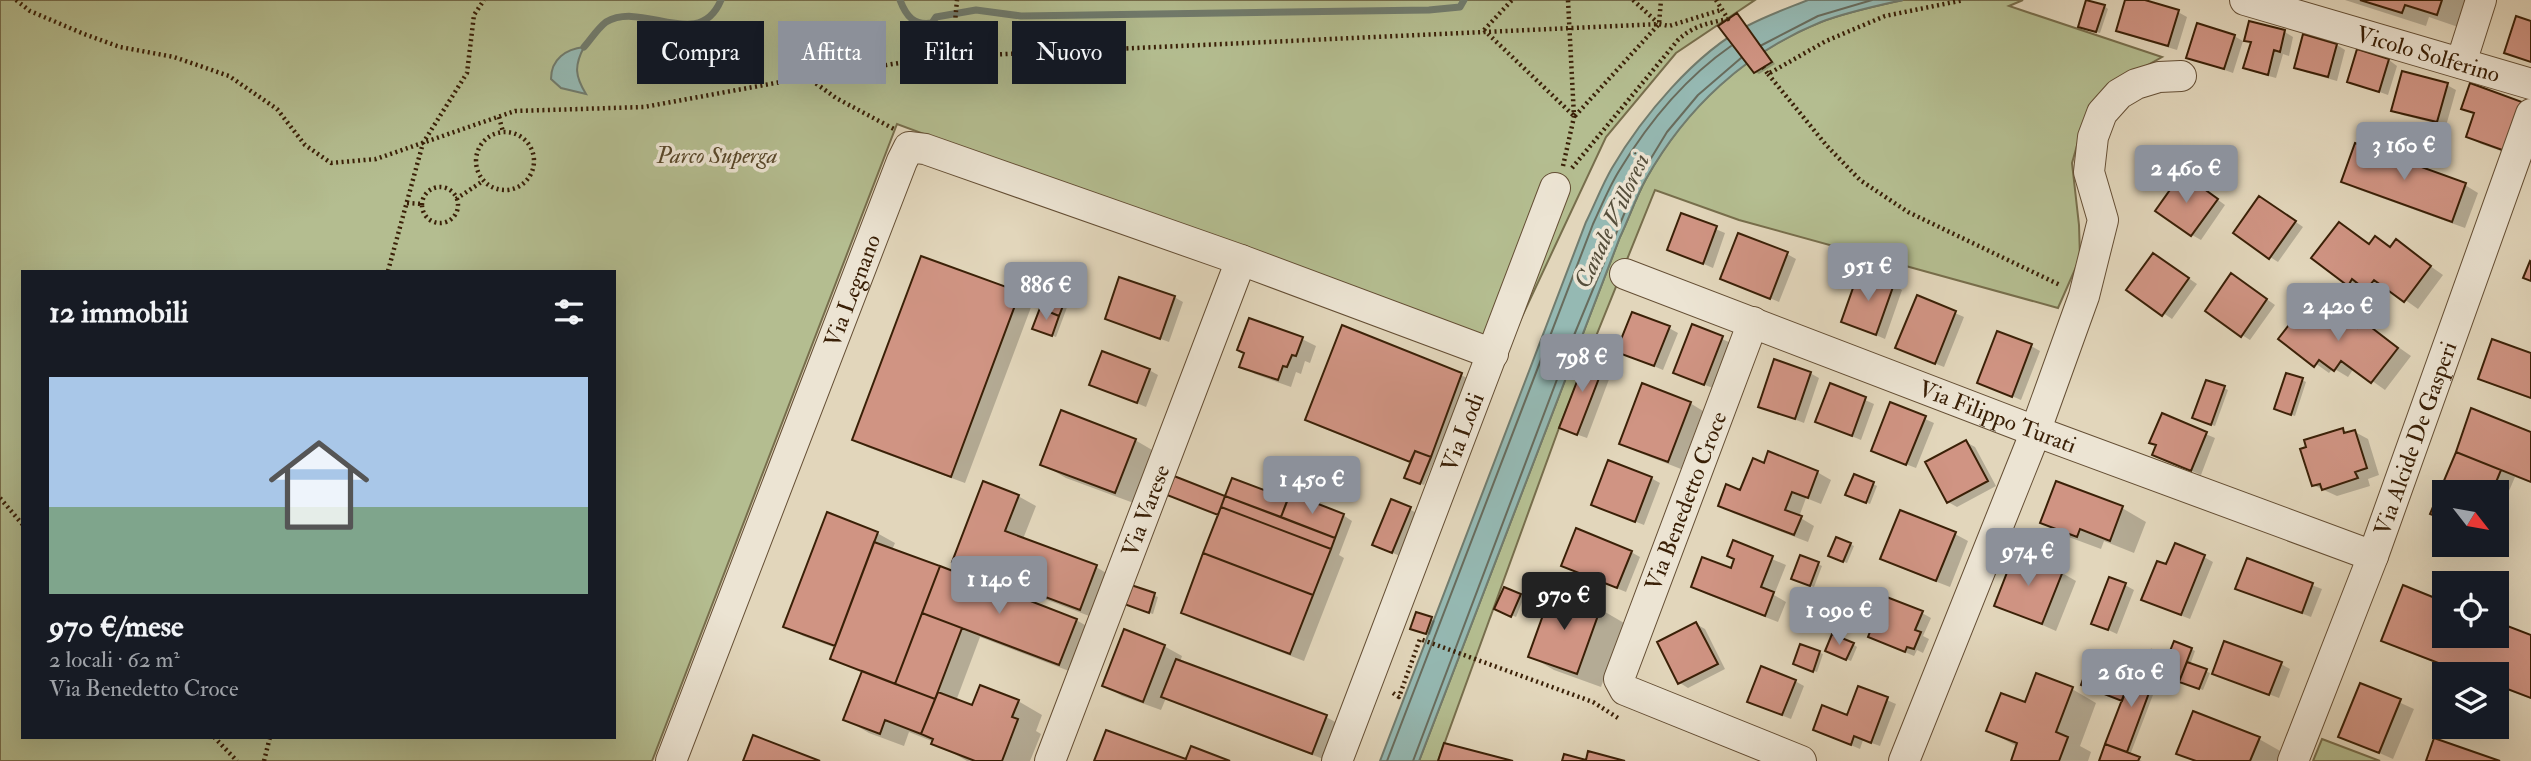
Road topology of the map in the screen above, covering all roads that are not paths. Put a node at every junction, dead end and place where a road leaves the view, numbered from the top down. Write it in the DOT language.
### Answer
graph roads {
  1 [pos="2245,0"];
  2 [pos="2481,0"];
  3 [pos="2461,62"];
  4 [pos="2181,76"];
  5 [pos="2531,84"];
  6 [pos="2531,114"];
  7 [pos="1555,188"];
  8 [pos="1241,260"];
  9 [pos="1625,274"];
  10 [pos="1753,322"];
  11 [pos="1493,354"];
  12 [pos="2035,431"];
  13 [pos="2373,556"];
  14 [pos="671,761"];
  15 [pos="1050,761"];
  16 [pos="1337,761"];
  17 [pos="1801,761"];
  18 [pos="1905,761"];
  19 [pos="2292,761"];
  1 -- 3 [label="street, Vicolo Solferino"];
  2 -- 3 [label="street"];
  3 -- 5 [label="street, Vicolo Solferino"];
  4 -- 12 [label="street"];
  6 -- 13 [label="street, Via Alcide De Gasperi"];
  7 -- 11 [label="street, Via Lodi"];
  8 -- 11 [label="street"];
  8 -- 14 [label="street, Via Legnano"];
  8 -- 15 [label="street, Via Varese"];
  9 -- 10 [label="street, Via Filippo Turati"];
  10 -- 12 [label="street, Via Filippo Turati"];
  10 -- 17 [label="street, Via Benedetto Croce"];
  11 -- 16 [label="street, Via Lodi"];
  12 -- 13 [label="street, Via Filippo Turati"];
  12 -- 18 [label="street"];
  13 -- 19 [label="street, Via Alcide De Gasperi"];
}
